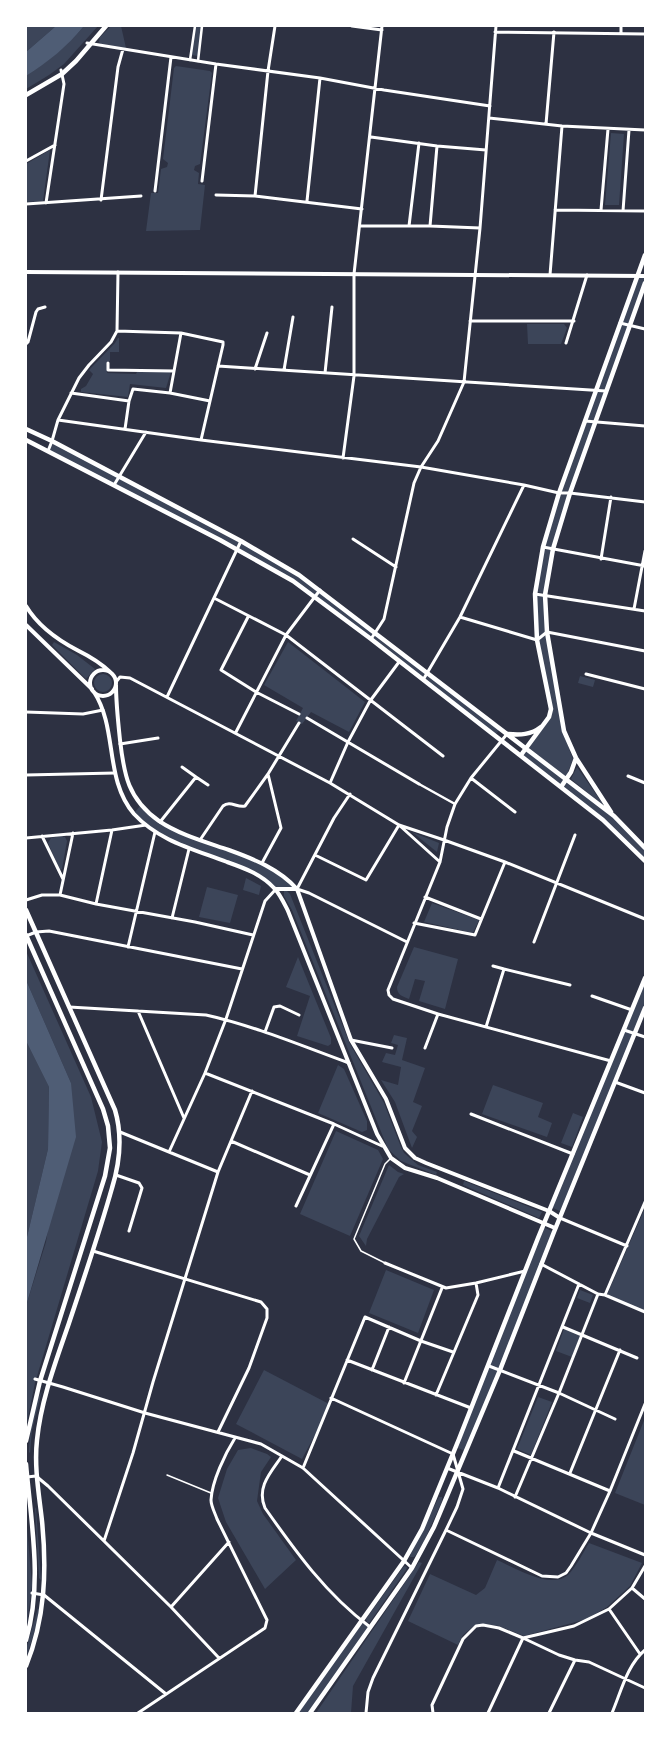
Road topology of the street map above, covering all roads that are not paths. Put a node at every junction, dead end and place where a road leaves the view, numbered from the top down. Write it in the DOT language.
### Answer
graph roads {
  1 [pos="106,26"];
  2 [pos="195,26"];
  3 [pos="202,26"];
  4 [pos="275,26"];
  5 [pos="352,26"];
  6 [pos="496,26"];
  7 [pos="621,26"];
  8 [pos="382,28"];
  9 [pos="495,32"];
  10 [pos="554,32"];
  11 [pos="621,33"];
  12 [pos="645,34"];
  13 [pos="89,43"];
  14 [pos="122,49"];
  15 [pos="172,57"];
  16 [pos="190,60"];
  17 [pos="198,62"];
  18 [pos="216,64"];
  19 [pos="268,71"];
  20 [pos="61,72"];
  21 [pos="320,78"];
  22 [pos="375,87"];
  23 [pos="26,95"];
  24 [pos="490,106"];
  25 [pos="489,118"];
  26 [pos="546,124"];
  27 [pos="562,126"];
  28 [pos="608,129"];
  29 [pos="629,130"];
  30 [pos="645,130"];
  31 [pos="371,137"];
  32 [pos="419,143"];
  33 [pos="55,146"];
  34 [pos="437,146"];
  35 [pos="486,150"];
  36 [pos="26,161"];
  37 [pos="202,181"];
  38 [pos="156,191"];
  39 [pos="141,196"];
  40 [pos="216,196"];
  41 [pos="255,196"];
  42 [pos="101,200"];
  43 [pos="307,202"];
  44 [pos="46,203"];
  45 [pos="26,204"];
  46 [pos="362,209"];
  47 [pos="555,210"];
  48 [pos="601,210"];
  49 [pos="623,211"];
  50 [pos="645,211"];
  51 [pos="360,226"];
  52 [pos="409,226"];
  53 [pos="430,226"];
  54 [pos="480,228"];
  55 [pos="645,255"];
  56 [pos="26,272"];
  57 [pos="118,272"];
  58 [pos="354,274"];
  59 [pos="476,275"];
  60 [pos="550,275"];
  61 [pos="587,275"];
  62 [pos="637,276"];
  63 [pos="645,276"];
  64 [pos="645,283"];
  65 [pos="45,307"];
  66 [pos="332,307"];
  67 [pos="294,317"];
  68 [pos="470,321"];
  69 [pos="574,321"];
  70 [pos="620,323"];
  71 [pos="630,325"];
  72 [pos="645,329"];
  73 [pos="117,331"];
  74 [pos="267,332"];
  75 [pos="181,333"];
  76 [pos="566,343"];
  77 [pos="26,344"];
  78 [pos="108,363"];
  79 [pos="218,366"];
  80 [pos="255,368"];
  81 [pos="284,370"];
  82 [pos="174,371"];
  83 [pos="325,373"];
  84 [pos="354,376"];
  85 [pos="464,382"];
  86 [pos="597,390"];
  87 [pos="606,391"];
  88 [pos="170,392"];
  89 [pos="71,393"];
  90 [pos="129,401"];
  91 [pos="210,401"];
  92 [pos="58,420"];
  93 [pos="585,421"];
  94 [pos="595,422"];
  95 [pos="645,426"];
  96 [pos="26,429"];
  97 [pos="125,429"];
  98 [pos="146,432"];
  99 [pos="26,440"];
  100 [pos="202,440"];
  101 [pos="52,441"];
  102 [pos="48,450"];
  103 [pos="343,458"];
  104 [pos="421,467"];
  105 [pos="119,477"];
  106 [pos="114,485"];
  107 [pos="524,485"];
  108 [pos="559,493"];
  109 [pos="570,493"];
  110 [pos="611,497"];
  111 [pos="645,502"];
  112 [pos="353,539"];
  113 [pos="241,541"];
  114 [pos="543,547"];
  115 [pos="237,549"];
  116 [pos="553,549"];
  117 [pos="645,551"];
  118 [pos="601,559"];
  119 [pos="396,566"];
  120 [pos="644,566"];
  121 [pos="320,590"];
  122 [pos="535,594"];
  123 [pos="545,595"];
  124 [pos="315,596"];
  125 [pos="214,598"];
  126 [pos="26,606"];
  127 [pos="634,609"];
  128 [pos="645,611"];
  129 [pos="248,617"];
  130 [pos="460,617"];
  131 [pos="26,625"];
  132 [pos="547,632"];
  133 [pos="376,633"];
  134 [pos="286,635"];
  135 [pos="371,639"];
  136 [pos="537,640"];
  137 [pos="645,651"];
  138 [pos="400,662"];
  139 [pos="110,672"];
  140 [pos="428,674"];
  141 [pos="586,674"];
  142 [pos="423,680"];
  143 [pos="116,684"];
  144 [pos="645,689"];
  145 [pos="93,691"];
  146 [pos="256,692"];
  147 [pos="167,697"];
  148 [pos="370,701"];
  149 [pos="104,710"];
  150 [pos="26,712"];
  151 [pos="299,714"];
  152 [pos="307,718"];
  153 [pos="299,723"];
  154 [pos="545,724"];
  155 [pos="236,732"];
  156 [pos="507,734"];
  157 [pos="158,738"];
  158 [pos="502,740"];
  159 [pos="348,742"];
  160 [pos="120,744"];
  161 [pos="527,749"];
  162 [pos="443,756"];
  163 [pos="521,756"];
  164 [pos="279,757"];
  165 [pos="576,758"];
  166 [pos="182,768"];
  167 [pos="114,773"];
  168 [pos="268,774"];
  169 [pos="26,775"];
  170 [pos="628,776"];
  171 [pos="196,777"];
  172 [pos="471,778"];
  173 [pos="567,779"];
  174 [pos="330,783"];
  175 [pos="645,783"];
  176 [pos="419,784"];
  177 [pos="208,785"];
  178 [pos="561,787"];
  179 [pos="350,794"];
  180 [pos="455,804"];
  181 [pos="515,812"];
  182 [pos="614,816"];
  183 [pos="160,822"];
  184 [pos="399,825"];
  185 [pos="146,826"];
  186 [pos="112,830"];
  187 [pos="154,832"];
  188 [pos="73,833"];
  189 [pos="575,835"];
  190 [pos="42,836"];
  191 [pos="26,838"];
  192 [pos="200,840"];
  193 [pos="444,840"];
  194 [pos="645,848"];
  195 [pos="189,849"];
  196 [pos="315,855"];
  197 [pos="645,861"];
  198 [pos="440,862"];
  199 [pos="504,862"];
  200 [pos="262,863"];
  201 [pos="63,879"];
  202 [pos="556,883"];
  203 [pos="276,889"];
  204 [pos="297,889"];
  205 [pos="60,895"];
  206 [pos="425,897"];
  207 [pos="26,900"];
  208 [pos="96,904"];
  209 [pos="26,910"];
  210 [pos="136,912"];
  211 [pos="172,918"];
  212 [pos="481,919"];
  213 [pos="645,920"];
  214 [pos="414,923"];
  215 [pos="36,932"];
  216 [pos="253,935"];
  217 [pos="26,936"];
  218 [pos="407,942"];
  219 [pos="534,942"];
  220 [pos="128,947"];
  221 [pos="493,966"];
  222 [pos="242,969"];
  223 [pos="504,970"];
  224 [pos="645,978"];
  225 [pos="570,985"];
  226 [pos="592,996"];
  227 [pos="69,1007"];
  228 [pos="645,1008"];
  229 [pos="632,1010"];
  230 [pos="138,1011"];
  231 [pos="438,1014"];
  232 [pos="299,1015"];
  233 [pos="226,1019"];
  234 [pos="486,1027"];
  235 [pos="624,1030"];
  236 [pos="265,1032"];
  237 [pos="635,1033"];
  238 [pos="645,1037"];
  239 [pos="351,1040"];
  240 [pos="392,1048"];
  241 [pos="425,1048"];
  242 [pos="611,1061"];
  243 [pos="348,1063"];
  244 [pos="205,1073"];
  245 [pos="615,1082"];
  246 [pos="252,1091"];
  247 [pos="645,1093"];
  248 [pos="470,1114"];
  249 [pos="184,1118"];
  250 [pos="334,1124"];
  251 [pos="120,1132"];
  252 [pos="231,1141"];
  253 [pos="382,1146"];
  254 [pos="169,1152"];
  255 [pos="572,1154"];
  256 [pos="391,1158"];
  257 [pos="441,1169"];
  258 [pos="218,1172"];
  259 [pos="116,1175"];
  260 [pos="310,1175"];
  261 [pos="437,1178"];
  262 [pos="645,1202"];
  263 [pos="296,1206"];
  264 [pos="549,1211"];
  265 [pos="560,1218"];
  266 [pos="544,1223"];
  267 [pos="555,1228"];
  268 [pos="129,1231"];
  269 [pos="627,1246"];
  270 [pos="93,1251"];
  271 [pos="385,1263"];
  272 [pos="541,1264"];
  273 [pos="525,1271"];
  274 [pos="184,1280"];
  275 [pos="476,1283"];
  276 [pos="579,1284"];
  277 [pos="442,1288"];
  278 [pos="598,1294"];
  279 [pos="605,1295"];
  280 [pos="645,1312"];
  281 [pos="563,1326"];
  282 [pos="389,1327"];
  283 [pos="582,1334"];
  284 [pos="421,1341"];
  285 [pos="620,1350"];
  286 [pos="453,1352"];
  287 [pos="637,1358"];
  288 [pos="347,1360"];
  289 [pos="489,1366"];
  290 [pos="372,1370"];
  291 [pos="500,1370"];
  292 [pos="35,1379"];
  293 [pos="40,1381"];
  294 [pos="49,1383"];
  295 [pos="404,1383"];
  296 [pos="539,1386"];
  297 [pos="559,1393"];
  298 [pos="436,1395"];
  299 [pos="331,1398"];
  300 [pos="645,1404"];
  301 [pos="471,1408"];
  302 [pos="595,1410"];
  303 [pos="145,1413"];
  304 [pos="615,1419"];
  305 [pos="218,1432"];
  306 [pos="235,1438"];
  307 [pos="26,1441"];
  308 [pos="514,1451"];
  309 [pos="453,1454"];
  310 [pos="282,1456"];
  311 [pos="531,1459"];
  312 [pos="26,1464"];
  313 [pos="302,1468"];
  314 [pos="447,1468"];
  315 [pos="458,1472"];
  316 [pos="570,1473"];
  317 [pos="167,1475"];
  318 [pos="28,1476"];
  319 [pos="36,1476"];
  320 [pos="498,1488"];
  321 [pos="610,1492"];
  322 [pos="212,1494"];
  323 [pos="515,1497"];
  324 [pos="446,1530"];
  325 [pos="591,1533"];
  326 [pos="104,1541"];
  327 [pos="229,1542"];
  328 [pos="645,1555"];
  329 [pos="404,1561"];
  330 [pos="645,1566"];
  331 [pos="412,1568"];
  332 [pos="632,1588"];
  333 [pos="33,1594"];
  334 [pos="44,1594"];
  335 [pos="645,1599"];
  336 [pos="171,1608"];
  337 [pos="609,1609"];
  338 [pos="362,1621"];
  339 [pos="370,1627"];
  340 [pos="523,1638"];
  341 [pos="26,1640"];
  342 [pos="645,1650"];
  343 [pos="640,1654"];
  344 [pos="219,1658"];
  345 [pos="575,1660"];
  346 [pos="26,1666"];
  347 [pos="626,1679"];
  348 [pos="645,1688"];
  349 [pos="166,1694"];
  350 [pos="138,1713"];
  351 [pos="296,1713"];
  352 [pos="310,1713"];
  353 [pos="366,1713"];
  354 [pos="433,1713"];
  355 [pos="488,1713"];
  356 [pos="549,1713"];
  357 [pos="612,1713"];
  1 -- 13 [label="main road"];
  2 -- 16 [label="street"];
  3 -- 17 [label="street"];
  4 -- 19 [label="street"];
  5 -- 8 [label="street"];
  6 -- 9 [label="street"];
  7 -- 11 [label="street"];
  8 -- 22 [label="street"];
  9 -- 10 [label="street"];
  9 -- 24 [label="street"];
  10 -- 11 [label="street"];
  10 -- 26 [label="street"];
  11 -- 12 [label="street"];
  13 -- 14 [label="street"];
  13 -- 20 [label="main road"];
  14 -- 15 [label="street"];
  14 -- 42 [label="street"];
  15 -- 16 [label="street"];
  15 -- 38 [label="street"];
  16 -- 17 [label="street"];
  17 -- 18 [label="street"];
  18 -- 19 [label="street"];
  18 -- 37 [label="street"];
  19 -- 21 [label="street"];
  19 -- 41 [label="street"];
  20 -- 23 [label="main road"];
  20 -- 33 [label="street"];
  21 -- 22 [label="street"];
  21 -- 43 [label="street"];
  22 -- 24 [label="street"];
  22 -- 31 [label="street"];
  24 -- 25 [label="street"];
  25 -- 26 [label="street"];
  25 -- 35 [label="street"];
  26 -- 27 [label="street"];
  27 -- 28 [label="street"];
  27 -- 47 [label="street"];
  28 -- 29 [label="street"];
  28 -- 48 [label="street"];
  29 -- 30 [label="street"];
  29 -- 49 [label="street"];
  31 -- 32 [label="street"];
  31 -- 46 [label="street"];
  32 -- 34 [label="street"];
  32 -- 52 [label="street"];
  33 -- 36 [label="street"];
  33 -- 44 [label="street"];
  34 -- 35 [label="street"];
  34 -- 53 [label="street"];
  35 -- 54 [label="street"];
  39 -- 42 [label="street"];
  40 -- 41 [label="street"];
  41 -- 43 [label="street"];
  42 -- 44 [label="street"];
  43 -- 46 [label="street"];
  44 -- 45 [label="street"];
  46 -- 51 [label="street"];
  47 -- 48 [label="street"];
  47 -- 60 [label="street"];
  48 -- 49 [label="street"];
  49 -- 50 [label="street"];
  51 -- 52 [label="street"];
  51 -- 58 [label="street"];
  52 -- 53 [label="street"];
  53 -- 54 [label="street"];
  54 -- 59 [label="street"];
  55 -- 62 [label="main road"];
  56 -- 57 [label="street"];
  57 -- 58 [label="street"];
  57 -- 73 [label="street"];
  58 -- 59 [label="street"];
  58 -- 84 [label="street"];
  59 -- 60 [label="street"];
  59 -- 68 [label="street"];
  60 -- 61 [label="street"];
  61 -- 62 [label="street"];
  61 -- 69 [label="street"];
  62 -- 63 [label="street"];
  62 -- 70 [label="main road"];
  64 -- 71 [label="main road"];
  65 -- 77 [label="street"];
  66 -- 83 [label="street"];
  67 -- 81 [label="street"];
  68 -- 69 [label="street"];
  68 -- 85 [label="street"];
  69 -- 76 [label="street"];
  70 -- 71 [label="street"];
  70 -- 86 [label="main road"];
  71 -- 72 [label="street"];
  71 -- 87 [label="main road"];
  73 -- 75 [label="street"];
  73 -- 89 [label="street"];
  74 -- 80 [label="street"];
  75 -- 79 [label="street"];
  75 -- 82 [label="street"];
  78 -- 82 [label="street"];
  79 -- 80 [label="street"];
  79 -- 91 [label="street"];
  80 -- 81 [label="street"];
  81 -- 83 [label="street"];
  82 -- 88 [label="street"];
  83 -- 84 [label="street"];
  84 -- 85 [label="street"];
  84 -- 103 [label="street"];
  85 -- 86 [label="street"];
  85 -- 104 [label="street"];
  86 -- 87 [label="street"];
  86 -- 93 [label="main road"];
  87 -- 94 [label="main road"];
  88 -- 90 [label="street"];
  88 -- 91 [label="street"];
  89 -- 90 [label="street"];
  89 -- 92 [label="street"];
  90 -- 97 [label="street"];
  91 -- 100 [label="street"];
  92 -- 97 [label="street"];
  92 -- 101 [label="street"];
  93 -- 94 [label="street"];
  93 -- 108 [label="main road"];
  94 -- 95 [label="street"];
  94 -- 109 [label="main road"];
  96 -- 101 [label="main road"];
  97 -- 98 [label="street"];
  98 -- 100 [label="street"];
  98 -- 105 [label="street"];
  99 -- 102 [label="main road"];
  100 -- 103 [label="street"];
  101 -- 102 [label="street"];
  101 -- 105 [label="main road"];
  102 -- 106 [label="main road"];
  103 -- 104 [label="street"];
  104 -- 107 [label="street"];
  104 -- 119 [label="street"];
  105 -- 106 [label="street"];
  105 -- 113 [label="main road"];
  106 -- 115 [label="main road"];
  107 -- 108 [label="street"];
  107 -- 130 [label="street"];
  108 -- 109 [label="street"];
  108 -- 114 [label="main road"];
  109 -- 110 [label="street"];
  109 -- 116 [label="main road"];
  110 -- 111 [label="street"];
  110 -- 118 [label="street"];
  112 -- 119 [label="street"];
  113 -- 115 [label="street"];
  113 -- 121 [label="main road"];
  114 -- 116 [label="street"];
  114 -- 122 [label="main road"];
  115 -- 124 [label="main road"];
  115 -- 125 [label="street"];
  116 -- 118 [label="street"];
  116 -- 123 [label="main road"];
  117 -- 120 [label="street"];
  118 -- 120 [label="street"];
  119 -- 133 [label="street"];
  120 -- 127 [label="street"];
  121 -- 124 [label="street"];
  121 -- 133 [label="main road"];
  122 -- 123 [label="street"];
  122 -- 136 [label="main road"];
  123 -- 127 [label="street"];
  123 -- 132 [label="main road"];
  124 -- 134 [label="street"];
  124 -- 135 [label="main road"];
  125 -- 129 [label="street"];
  125 -- 147 [label="street"];
  126 -- 139 [label="street"];
  127 -- 128 [label="street"];
  129 -- 134 [label="street"];
  129 -- 146 [label="street"];
  130 -- 136 [label="street"];
  130 -- 140 [label="street"];
  131 -- 145 [label="street"];
  132 -- 136 [label="street"];
  132 -- 137 [label="street"];
  132 -- 165 [label="main road"];
  133 -- 135 [label="street"];
  133 -- 140 [label="main road"];
  134 -- 146 [label="street"];
  134 -- 148 [label="street"];
  135 -- 138 [label="main road"];
  136 -- 154 [label="main road"];
  138 -- 142 [label="main road"];
  138 -- 148 [label="street"];
  139 -- 143 [label="street"];
  139 -- 145 [label="street"];
  140 -- 142 [label="street"];
  140 -- 156 [label="main road"];
  141 -- 144 [label="street"];
  142 -- 158 [label="main road"];
  143 -- 145 [label="street"];
  143 -- 147 [label="street"];
  143 -- 160 [label="street"];
  145 -- 149 [label="street"];
  146 -- 151 [label="street"];
  146 -- 155 [label="street"];
  147 -- 155 [label="street"];
  148 -- 159 [label="street"];
  148 -- 162 [label="street"];
  149 -- 150 [label="street"];
  149 -- 167 [label="street"];
  152 -- 159 [label="street"];
  153 -- 164 [label="street"];
  154 -- 156 [label="main road"];
  154 -- 161 [label="main road"];
  155 -- 164 [label="street"];
  156 -- 158 [label="street"];
  156 -- 161 [label="main road"];
  157 -- 160 [label="street"];
  158 -- 163 [label="main road"];
  158 -- 172 [label="street"];
  159 -- 174 [label="street"];
  159 -- 176 [label="street"];
  160 -- 183 [label="street"];
  161 -- 163 [label="main road"];
  161 -- 173 [label="main road"];
  163 -- 178 [label="main road"];
  164 -- 168 [label="street"];
  164 -- 174 [label="street"];
  165 -- 173 [label="main road"];
  165 -- 182 [label="main road"];
  166 -- 171 [label="street"];
  167 -- 169 [label="street"];
  167 -- 185 [label="street"];
  168 -- 192 [label="street"];
  168 -- 200 [label="street"];
  170 -- 175 [label="street"];
  171 -- 177 [label="street"];
  171 -- 183 [label="street"];
  172 -- 180 [label="street"];
  172 -- 181 [label="street"];
  173 -- 178 [label="main road"];
  173 -- 182 [label="main road"];
  174 -- 179 [label="street"];
  176 -- 180 [label="street"];
  178 -- 197 [label="main road"];
  179 -- 184 [label="street"];
  179 -- 196 [label="street"];
  180 -- 193 [label="street"];
  182 -- 194 [label="main road"];
  183 -- 192 [label="street"];
  184 -- 193 [label="street"];
  184 -- 196 [label="street"];
  184 -- 198 [label="street"];
  185 -- 186 [label="street"];
  185 -- 187 [label="street"];
  186 -- 188 [label="street"];
  186 -- 208 [label="street"];
  187 -- 195 [label="street"];
  187 -- 210 [label="street"];
  188 -- 190 [label="street"];
  188 -- 201 [label="street"];
  189 -- 202 [label="street"];
  190 -- 191 [label="street"];
  190 -- 201 [label="street"];
  192 -- 200 [label="street"];
  193 -- 198 [label="street"];
  193 -- 199 [label="street"];
  195 -- 203 [label="street"];
  195 -- 211 [label="street"];
  196 -- 204 [label="street"];
  198 -- 206 [label="street"];
  199 -- 202 [label="street"];
  199 -- 212 [label="street"];
  200 -- 204 [label="street"];
  201 -- 205 [label="street"];
  202 -- 213 [label="street"];
  202 -- 219 [label="street"];
  203 -- 204 [label="street"];
  203 -- 216 [label="street"];
  203 -- 243 [label="street"];
  204 -- 218 [label="street"];
  204 -- 239 [label="street"];
  205 -- 207 [label="street"];
  205 -- 208 [label="street"];
  206 -- 212 [label="street"];
  206 -- 214 [label="street"];
  208 -- 210 [label="street"];
  209 -- 215 [label="main road"];
  210 -- 211 [label="street"];
  210 -- 220 [label="street"];
  211 -- 216 [label="street"];
  212 -- 214 [label="street"];
  214 -- 218 [label="street"];
  215 -- 217 [label="street"];
  215 -- 220 [label="street"];
  215 -- 227 [label="main road"];
  216 -- 222 [label="street"];
  217 -- 293 [label="main road"];
  218 -- 231 [label="street"];
  220 -- 222 [label="street"];
  221 -- 223 [label="street"];
  222 -- 233 [label="street"];
  223 -- 225 [label="street"];
  223 -- 234 [label="street"];
  224 -- 229 [label="main road"];
  226 -- 229 [label="street"];
  227 -- 230 [label="street"];
  227 -- 251 [label="main road"];
  228 -- 237 [label="main road"];
  229 -- 235 [label="main road"];
  230 -- 233 [label="street"];
  230 -- 249 [label="street"];
  231 -- 234 [label="street"];
  231 -- 241 [label="street"];
  232 -- 236 [label="street"];
  233 -- 236 [label="street"];
  233 -- 244 [label="street"];
  234 -- 242 [label="street"];
  235 -- 237 [label="street"];
  235 -- 242 [label="main road"];
  236 -- 243 [label="street"];
  237 -- 238 [label="street"];
  237 -- 245 [label="main road"];
  239 -- 240 [label="street"];
  239 -- 257 [label="street"];
  242 -- 255 [label="main road"];
  243 -- 253 [label="street"];
  244 -- 246 [label="street"];
  244 -- 249 [label="street"];
  245 -- 247 [label="street"];
  245 -- 265 [label="main road"];
  246 -- 250 [label="street"];
  246 -- 252 [label="street"];
  248 -- 255 [label="street"];
  249 -- 254 [label="street"];
  250 -- 253 [label="street"];
  250 -- 260 [label="street"];
  251 -- 254 [label="street"];
  251 -- 259 [label="main road"];
  252 -- 258 [label="street"];
  252 -- 260 [label="street"];
  253 -- 256 [label="street"];
  254 -- 258 [label="street"];
  255 -- 264 [label="main road"];
  256 -- 261 [label="street"];
  256 -- 271 [label="lane"];
  257 -- 261 [label="street"];
  257 -- 264 [label="street"];
  258 -- 274 [label="street"];
  259 -- 268 [label="street"];
  259 -- 270 [label="main road"];
  260 -- 263 [label="street"];
  261 -- 266 [label="street"];
  262 -- 269 [label="street"];
  264 -- 265 [label="street"];
  264 -- 266 [label="main road"];
  265 -- 267 [label="main road"];
  265 -- 269 [label="street"];
  266 -- 267 [label="street"];
  266 -- 273 [label="main road"];
  267 -- 272 [label="main road"];
  269 -- 279 [label="street"];
  270 -- 274 [label="street"];
  270 -- 294 [label="main road"];
  271 -- 277 [label="street"];
  272 -- 276 [label="street"];
  272 -- 291 [label="main road"];
  273 -- 275 [label="street"];
  273 -- 289 [label="main road"];
  274 -- 303 [label="street"];
  274 -- 305 [label="street"];
  275 -- 277 [label="street"];
  275 -- 286 [label="street"];
  276 -- 278 [label="street"];
  276 -- 281 [label="street"];
  277 -- 284 [label="street"];
  278 -- 279 [label="street"];
  278 -- 283 [label="street"];
  279 -- 280 [label="street"];
  281 -- 283 [label="street"];
  281 -- 296 [label="street"];
  282 -- 284 [label="street"];
  282 -- 288 [label="street"];
  282 -- 290 [label="street"];
  283 -- 285 [label="street"];
  283 -- 297 [label="street"];
  284 -- 286 [label="street"];
  284 -- 295 [label="street"];
  285 -- 287 [label="street"];
  285 -- 302 [label="street"];
  286 -- 298 [label="street"];
  288 -- 290 [label="street"];
  288 -- 299 [label="street"];
  289 -- 291 [label="street"];
  289 -- 301 [label="main road"];
  290 -- 295 [label="street"];
  291 -- 296 [label="street"];
  291 -- 315 [label="main road"];
  292 -- 293 [label="street"];
  293 -- 294 [label="street"];
  293 -- 307 [label="main road"];
  294 -- 303 [label="street"];
  294 -- 319 [label="main road"];
  295 -- 298 [label="street"];
  296 -- 297 [label="street"];
  296 -- 308 [label="street"];
  297 -- 302 [label="street"];
  297 -- 311 [label="street"];
  298 -- 301 [label="street"];
  299 -- 309 [label="street"];
  299 -- 313 [label="street"];
  300 -- 321 [label="street"];
  301 -- 309 [label="main road"];
  302 -- 304 [label="street"];
  302 -- 316 [label="street"];
  303 -- 305 [label="street"];
  303 -- 326 [label="street"];
  305 -- 306 [label="street"];
  306 -- 310 [label="street"];
  306 -- 322 [label="street"];
  308 -- 311 [label="street"];
  308 -- 320 [label="street"];
  309 -- 314 [label="main road"];
  309 -- 315 [label="street"];
  310 -- 313 [label="street"];
  310 -- 338 [label="street"];
  311 -- 316 [label="street"];
  311 -- 323 [label="street"];
  312 -- 318 [label="main road"];
  313 -- 329 [label="street"];
  314 -- 315 [label="street"];
  314 -- 329 [label="main road"];
  315 -- 320 [label="street"];
  315 -- 324 [label="street"];
  315 -- 331 [label="main road"];
  316 -- 321 [label="street"];
  317 -- 322 [label="lane"];
  318 -- 319 [label="street"];
  318 -- 333 [label="main road"];
  319 -- 326 [label="street"];
  319 -- 334 [label="main road"];
  320 -- 323 [label="street"];
  321 -- 325 [label="street"];
  322 -- 327 [label="street"];
  323 -- 325 [label="street"];
  324 -- 325 [label="street"];
  324 -- 353 [label="street"];
  325 -- 328 [label="street"];
  326 -- 336 [label="street"];
  327 -- 336 [label="street"];
  327 -- 344 [label="street"];
  329 -- 331 [label="street"];
  329 -- 338 [label="main road"];
  330 -- 332 [label="street"];
  331 -- 339 [label="main road"];
  332 -- 335 [label="street"];
  332 -- 337 [label="street"];
  333 -- 334 [label="street"];
  333 -- 341 [label="main road"];
  334 -- 346 [label="main road"];
  334 -- 349 [label="street"];
  336 -- 344 [label="street"];
  337 -- 340 [label="street"];
  337 -- 343 [label="street"];
  338 -- 339 [label="street"];
  338 -- 351 [label="main road"];
  339 -- 352 [label="main road"];
  340 -- 345 [label="street"];
  340 -- 354 [label="street"];
  340 -- 355 [label="street"];
  342 -- 343 [label="street"];
  343 -- 347 [label="street"];
  344 -- 349 [label="street"];
  345 -- 347 [label="street"];
  345 -- 356 [label="street"];
  347 -- 348 [label="street"];
  347 -- 357 [label="street"];
  349 -- 350 [label="street"];
}
